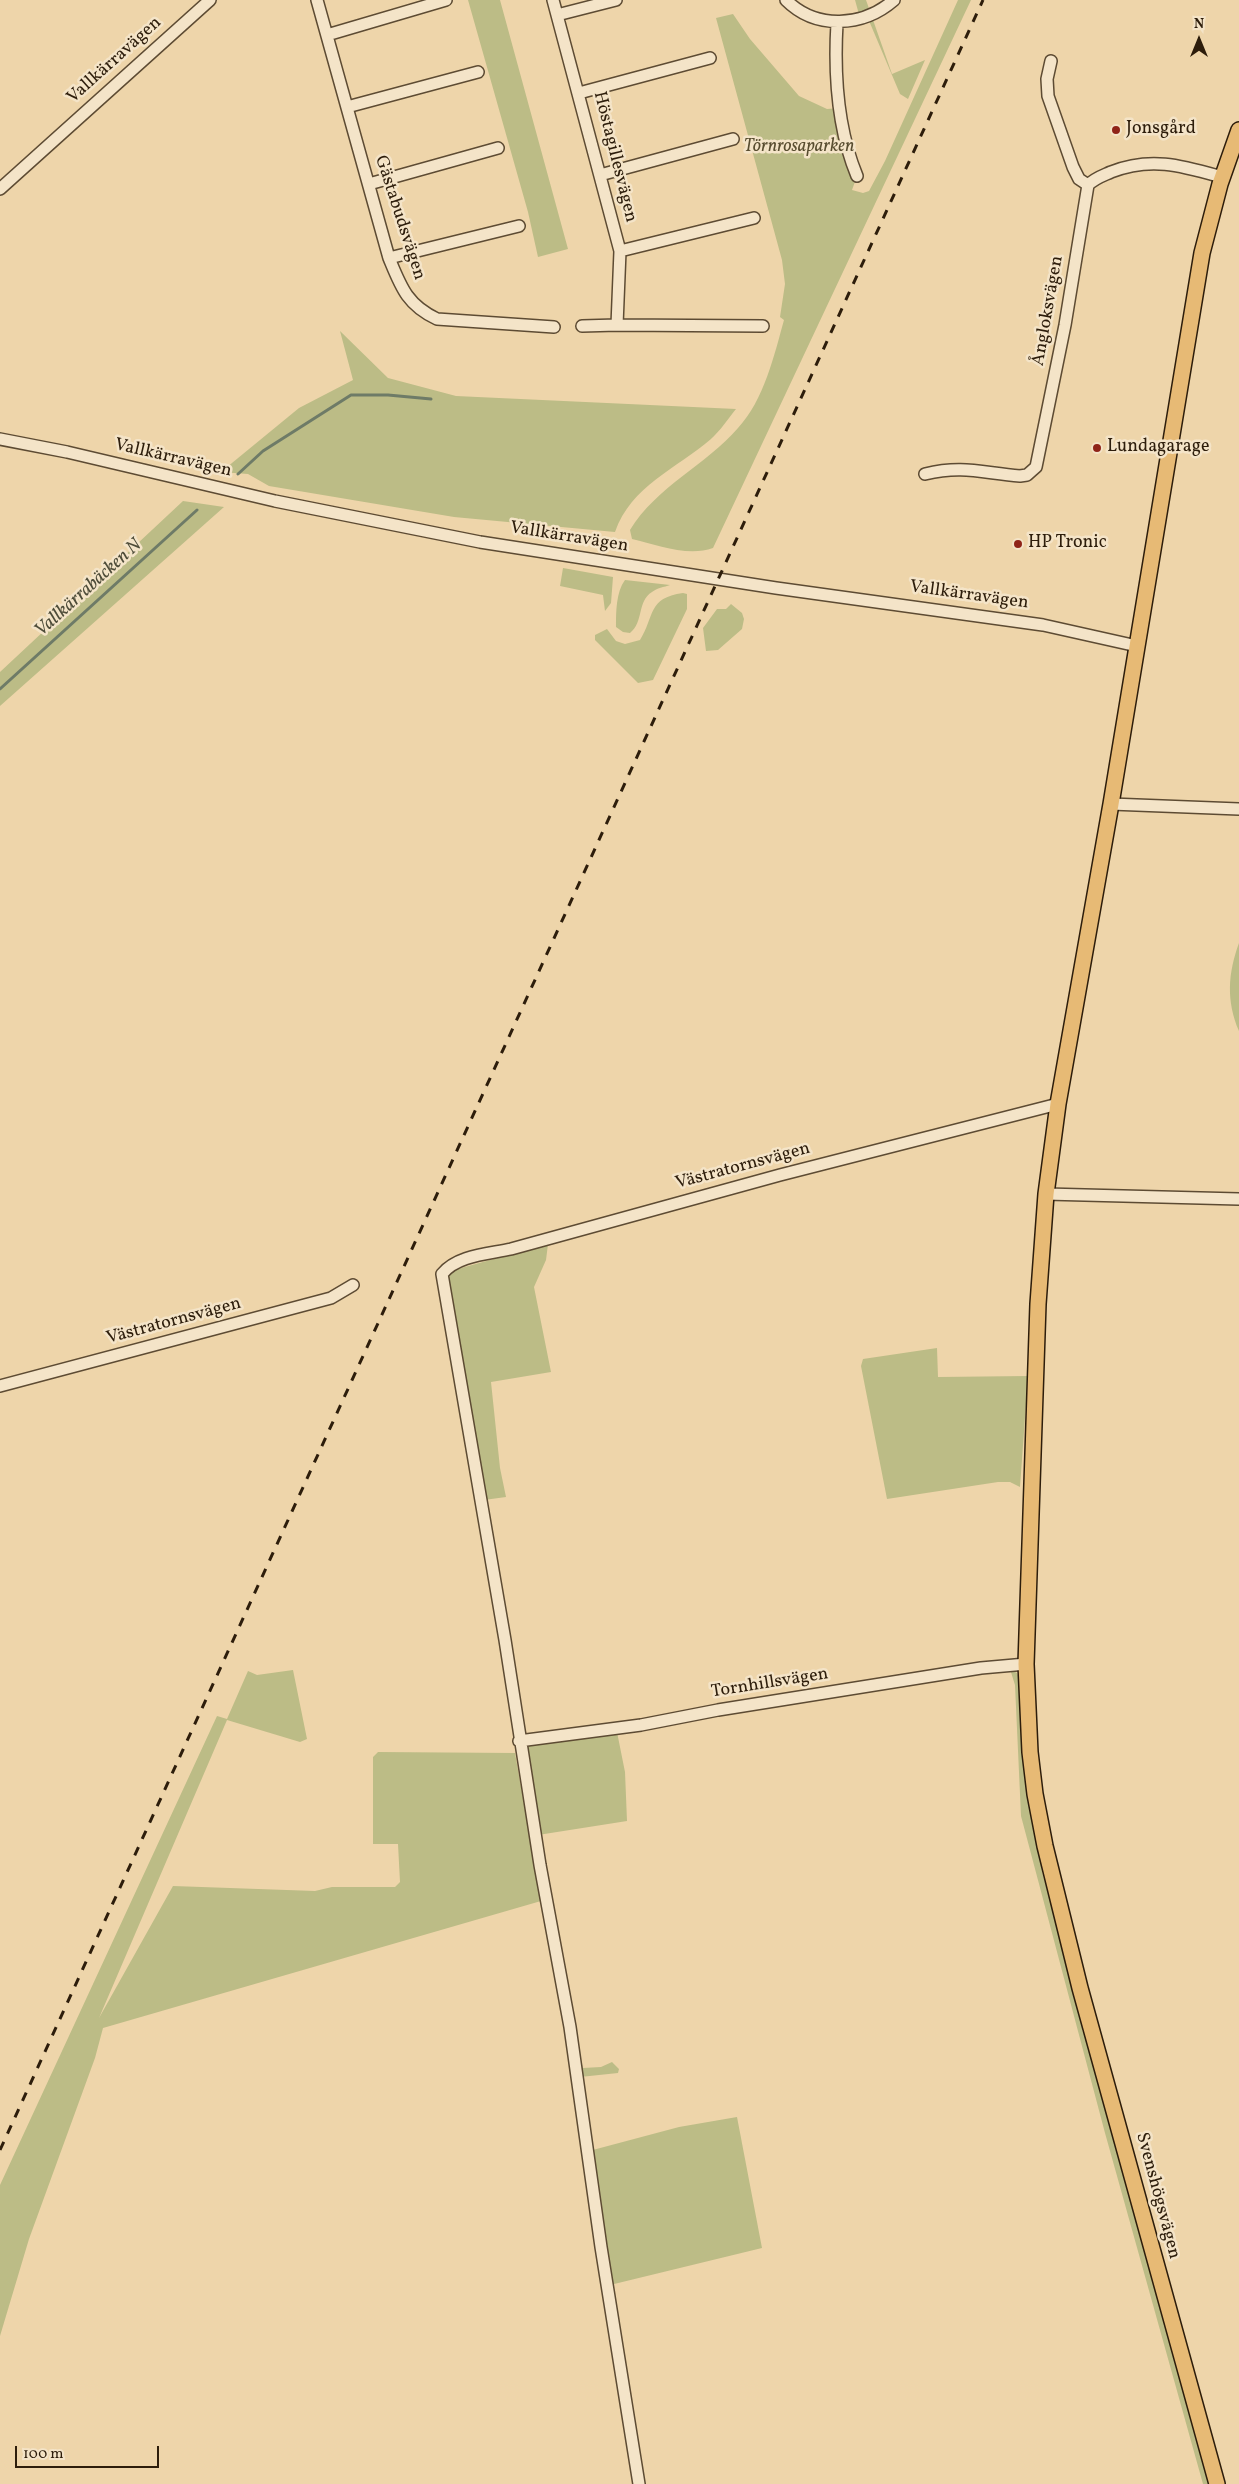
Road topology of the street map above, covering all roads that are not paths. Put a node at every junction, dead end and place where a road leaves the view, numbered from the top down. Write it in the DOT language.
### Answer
graph roads {
  1 [pos="210,0"];
  2 [pos="317,0"];
  3 [pos="446,0"];
  4 [pos="553,0"];
  5 [pos="616,0"];
  6 [pos="786,0"];
  7 [pos="894,0"];
  8 [pos="557,15"];
  9 [pos="837,23"];
  10 [pos="327,35"];
  11 [pos="710,58"];
  12 [pos="1051,61"];
  13 [pos="478,72"];
  14 [pos="579,93"];
  15 [pos="347,107"];
  16 [pos="1239,130"];
  17 [pos="733,139"];
  18 [pos="498,148"];
  19 [pos="600,175"];
  20 [pos="857,176"];
  21 [pos="1222,177"];
  22 [pos="369,184"];
  23 [pos="1088,185"];
  24 [pos="0,189"];
  25 [pos="754,218"];
  26 [pos="520,226"];
  27 [pos="620,251"];
  28 [pos="390,258"];
  29 [pos="617,325"];
  30 [pos="582,326"];
  31 [pos="763,326"];
  32 [pos="554,327"];
  33 [pos="0,439"];
  34 [pos="925,474"];
  35 [pos="1137,646"];
  36 [pos="1111,804"];
  37 [pos="1239,809"];
  38 [pos="1058,1104"];
  39 [pos="1046,1194"];
  40 [pos="1239,1199"];
  41 [pos="353,1285"];
  42 [pos="0,1386"];
  43 [pos="1026,1664"];
  44 [pos="520,1740"];
  45 [pos="640,2484"];
  46 [pos="1217,2484"];
  1 -- 24 [label="street, Vallkärravägen"];
  2 -- 10 [label="street, Gästabudsvägen"];
  3 -- 10 [label="street"];
  4 -- 8 [label="street, Höstagillesvägen"];
  5 -- 8 [label="street"];
  6 -- 9 [label="street"];
  7 -- 9 [label="street"];
  8 -- 14 [label="street, Höstagillesvägen"];
  9 -- 20 [label="street"];
  10 -- 15 [label="street, Gästabudsvägen"];
  11 -- 14 [label="street"];
  12 -- 23 [label="street"];
  13 -- 15 [label="street"];
  14 -- 19 [label="street, Höstagillesvägen"];
  15 -- 22 [label="street, Gästabudsvägen"];
  16 -- 21 [label="main road, Svenshögsvägen"];
  17 -- 19 [label="street"];
  18 -- 22 [label="street"];
  19 -- 27 [label="street, Höstagillesvägen"];
  21 -- 23 [label="street"];
  21 -- 35 [label="main road, Svenshögsvägen"];
  22 -- 28 [label="street, Gästabudsvägen"];
  23 -- 34 [label="street, Ångloksvägen"];
  25 -- 27 [label="street"];
  26 -- 28 [label="street"];
  27 -- 29 [label="street, Höstagillesvägen"];
  28 -- 32 [label="street, Gästabudsvägen"];
  29 -- 30 [label="street"];
  29 -- 31 [label="street"];
  33 -- 35 [label="street, Vallkärravägen"];
  35 -- 36 [label="main road, Svenshögsvägen"];
  36 -- 37 [label="street"];
  36 -- 38 [label="main road, Svenshögsvägen"];
  38 -- 39 [label="main road, Svenshögsvägen"];
  38 -- 44 [label="street, Västratornsvägen"];
  39 -- 40 [label="street"];
  39 -- 43 [label="main road, Svenshögsvägen"];
  41 -- 42 [label="street, Västratornsvägen"];
  43 -- 44 [label="street, Tornhillsvägen"];
  43 -- 46 [label="main road, Svenshögsvägen"];
  44 -- 45 [label="street"];
}
